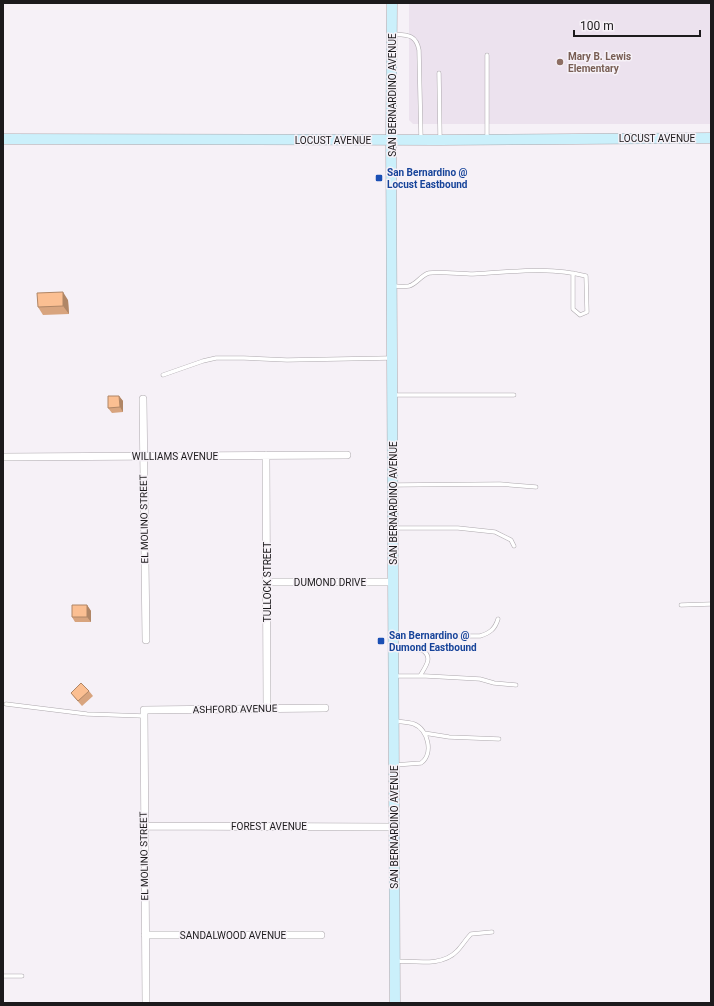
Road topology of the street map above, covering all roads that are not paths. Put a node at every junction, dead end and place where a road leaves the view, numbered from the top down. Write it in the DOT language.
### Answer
graph roads {
  1 [pos="392,3"];
  2 [pos="393,34"];
  3 [pos="487,55"];
  4 [pos="439,73"];
  5 [pos="711,138"];
  6 [pos="3,139"];
  7 [pos="391,140"];
  8 [pos="421,140"];
  9 [pos="440,140"];
  10 [pos="487,140"];
  11 [pos="573,273"];
  12 [pos="392,286"];
  13 [pos="392,358"];
  14 [pos="163,375"];
  15 [pos="514,395"];
  16 [pos="392,396"];
  17 [pos="143,399"];
  18 [pos="266,455"];
  19 [pos="347,455"];
  20 [pos="144,456"];
  21 [pos="3,457"];
  22 [pos="392,485"];
  23 [pos="536,487"];
  24 [pos="393,528"];
  25 [pos="514,546"];
  26 [pos="267,582"];
  27 [pos="393,582"];
  28 [pos="711,604"];
  29 [pos="681,605"];
  30 [pos="498,619"];
  31 [pos="393,636"];
  32 [pos="146,640"];
  33 [pos="393,649"];
  34 [pos="393,676"];
  35 [pos="420,676"];
  36 [pos="516,684"];
  37 [pos="6,704"];
  38 [pos="325,708"];
  39 [pos="267,709"];
  40 [pos="144,713"];
  41 [pos="394,721"];
  42 [pos="424,733"];
  43 [pos="498,739"];
  44 [pos="394,765"];
  45 [pos="144,826"];
  46 [pos="394,826"];
  47 [pos="492,932"];
  48 [pos="321,935"];
  49 [pos="145,936"];
  50 [pos="394,961"];
  51 [pos="3,976"];
  52 [pos="22,976"];
  53 [pos="146,1003"];
  54 [pos="395,1003"];
  1 -- 2 [label="main road, SAN BERNARDINO AVENUE"];
  2 -- 7 [label="main road, SAN BERNARDINO AVENUE"];
  2 -- 8 [label="lane"];
  3 -- 10 [label="lane"];
  4 -- 9 [label="lane"];
  5 -- 10 [label="main road, LOCUST AVENUE"];
  6 -- 7 [label="main road, LOCUST AVENUE"];
  7 -- 8 [label="main road, LOCUST AVENUE"];
  7 -- 12 [label="main road, SAN BERNARDINO AVENUE"];
  8 -- 9 [label="main road, LOCUST AVENUE"];
  9 -- 10 [label="main road, LOCUST AVENUE"];
  11 -- 11 [label="lane"];
  11 -- 12 [label="lane"];
  12 -- 13 [label="main road, SAN BERNARDINO AVENUE"];
  13 -- 14 [label="lane"];
  13 -- 16 [label="main road, SAN BERNARDINO AVENUE"];
  15 -- 16 [label="lane"];
  16 -- 22 [label="main road, SAN BERNARDINO AVENUE"];
  17 -- 20 [label="street, EL MOLINO STREET"];
  18 -- 19 [label="street, WILLIAMS AVENUE"];
  18 -- 20 [label="street, WILLIAMS AVENUE"];
  18 -- 26 [label="street, TULLOCK STREET"];
  20 -- 21 [label="street, WILLIAMS AVENUE"];
  20 -- 32 [label="street, EL MOLINO STREET"];
  22 -- 23 [label="lane"];
  22 -- 24 [label="main road, SAN BERNARDINO AVENUE"];
  24 -- 25 [label="lane"];
  24 -- 27 [label="main road, SAN BERNARDINO AVENUE"];
  26 -- 27 [label="street, DUMOND DRIVE"];
  26 -- 39 [label="street, TULLOCK STREET"];
  27 -- 31 [label="main road, SAN BERNARDINO AVENUE"];
  28 -- 29 [label="lane"];
  30 -- 31 [label="lane"];
  31 -- 33 [label="main road, SAN BERNARDINO AVENUE"];
  33 -- 34 [label="main road, SAN BERNARDINO AVENUE"];
  33 -- 35 [label="lane"];
  34 -- 35 [label="lane"];
  34 -- 41 [label="main road, SAN BERNARDINO AVENUE"];
  35 -- 36 [label="lane"];
  37 -- 40 [label="lane"];
  38 -- 39 [label="street, ASHFORD AVENUE"];
  39 -- 40 [label="street, ASHFORD AVENUE"];
  40 -- 45 [label="street, EL MOLINO STREET"];
  41 -- 42 [label="lane"];
  41 -- 44 [label="main road, SAN BERNARDINO AVENUE"];
  42 -- 43 [label="lane"];
  42 -- 44 [label="lane"];
  44 -- 46 [label="main road, SAN BERNARDINO AVENUE"];
  45 -- 46 [label="street, FOREST AVENUE"];
  45 -- 49 [label="street, EL MOLINO STREET"];
  46 -- 50 [label="main road, SAN BERNARDINO AVENUE"];
  47 -- 50 [label="lane"];
  48 -- 49 [label="street, SANDALWOOD AVENUE"];
  49 -- 53 [label="street, EL MOLINO STREET"];
  50 -- 54 [label="main road, SAN BERNARDINO AVENUE"];
  51 -- 52 [label="lane"];
}
